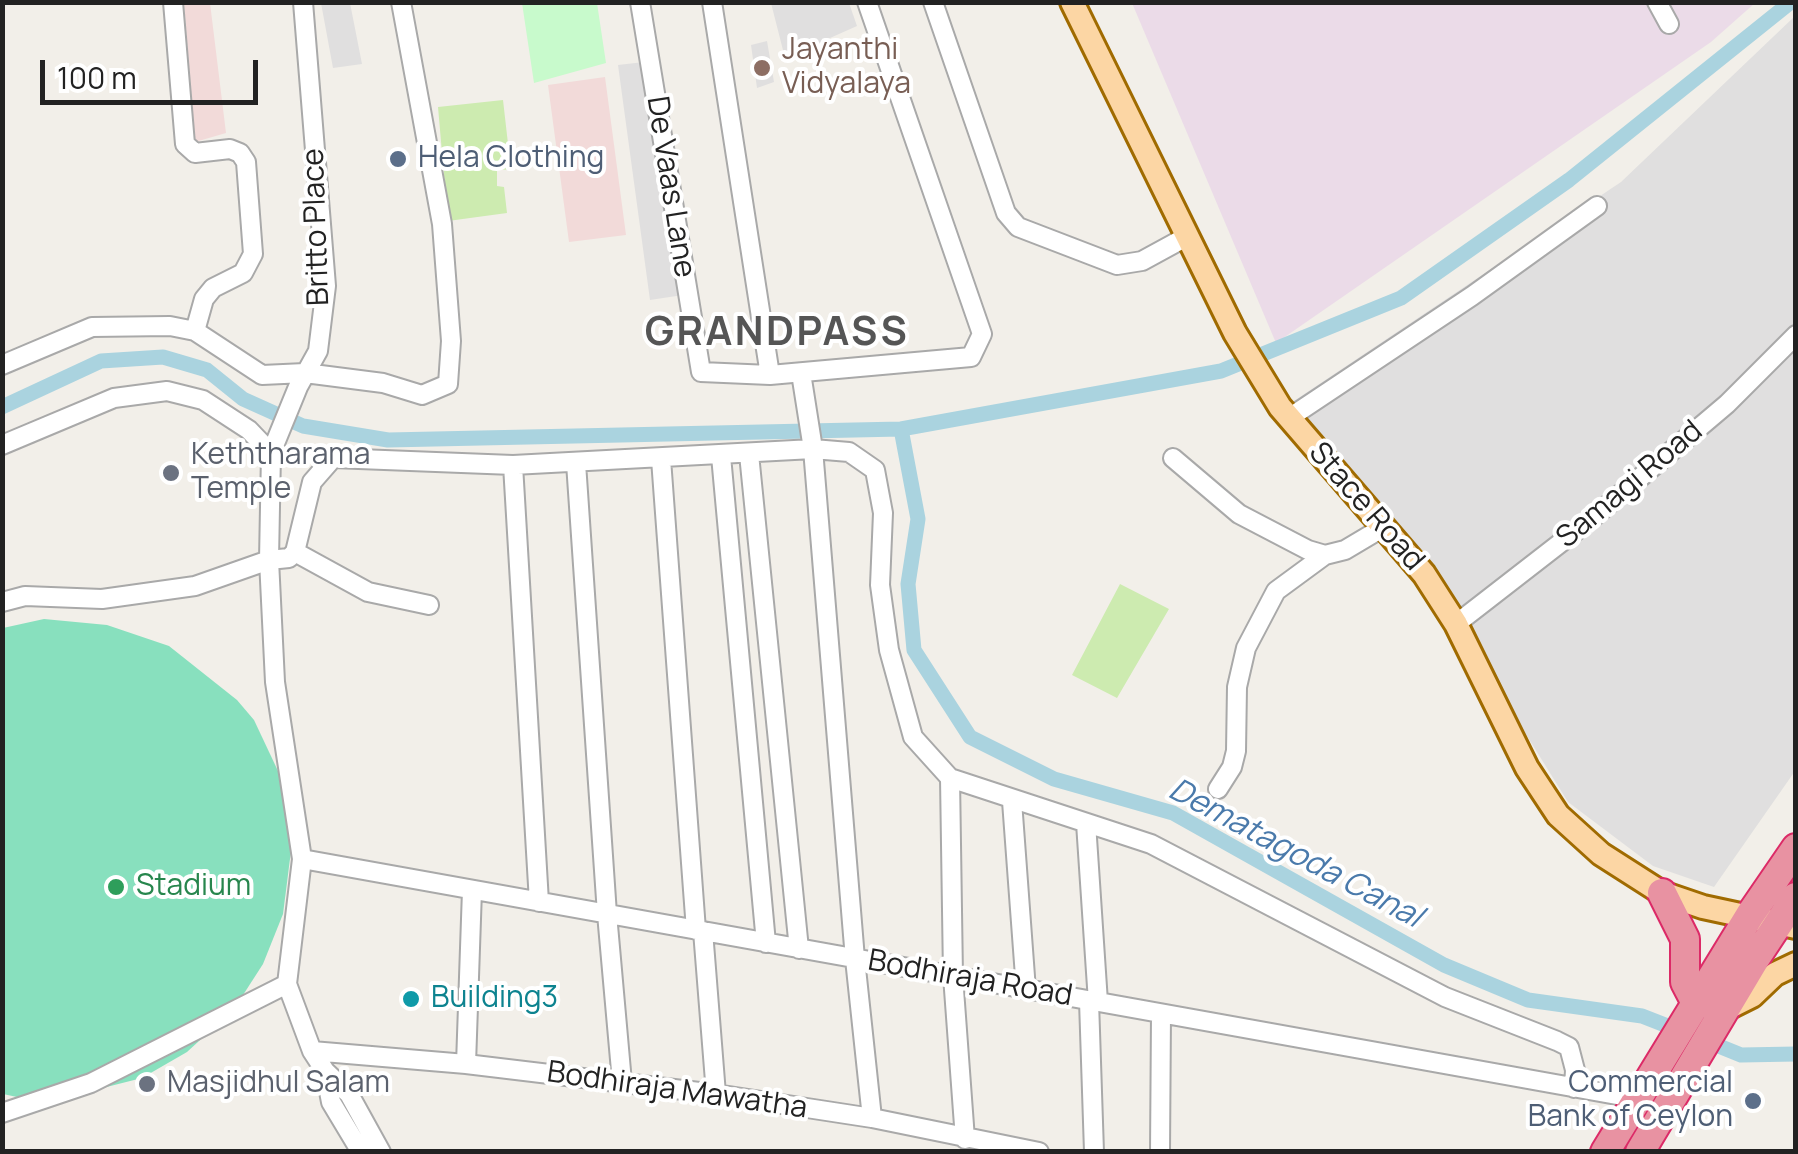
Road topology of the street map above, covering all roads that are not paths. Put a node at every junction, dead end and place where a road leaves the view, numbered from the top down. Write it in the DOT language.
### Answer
graph roads {
  1 [pos="173,2"];
  2 [pos="303,2"];
  3 [pos="401,2"];
  4 [pos="640,2"];
  5 [pos="712,2"];
  6 [pos="867,2"];
  7 [pos="933,2"];
  8 [pos="1072,2"];
  9 [pos="1657,2"];
  10 [pos="1669,24"];
  11 [pos="1598,206"];
  12 [pos="1186,237"];
  13 [pos="194,331"];
  14 [pos="1796,336"];
  15 [pos="2,365"];
  16 [pos="802,372"];
  17 [pos="770,375"];
  18 [pos="301,380"];
  19 [pos="1289,418"];
  20 [pos="2,445"];
  21 [pos="274,445"];
  22 [pos="813,450"];
  23 [pos="749,454"];
  24 [pos="721,456"];
  25 [pos="1173,458"];
  26 [pos="661,459"];
  27 [pos="576,463"];
  28 [pos="512,465"];
  29 [pos="1382,528"];
  30 [pos="295,552"];
  31 [pos="1325,555"];
  32 [pos="269,560"];
  33 [pos="2,602"];
  34 [pos="429,605"];
  35 [pos="1456,624"];
  36 [pos="950,778"];
  37 [pos="1218,789"];
  38 [pos="1012,801"];
  39 [pos="1086,823"];
  40 [pos="1796,848"];
  41 [pos="302,859"];
  42 [pos="472,890"];
  43 [pos="1662,893"];
  44 [pos="1796,897"];
  45 [pos="539,902"];
  46 [pos="608,914"];
  47 [pos="1750,916"];
  48 [pos="1787,925"];
  49 [pos="699,931"];
  50 [pos="766,942"];
  51 [pos="799,949"];
  52 [pos="855,958"];
  53 [pos="1796,964"];
  54 [pos="952,976"];
  55 [pos="287,984"];
  56 [pos="1026,990"];
  57 [pos="1093,1002"];
  58 [pos="1709,1011"];
  59 [pos="1161,1014"];
  60 [pos="312,1051"];
  61 [pos="466,1064"];
  62 [pos="1676,1066"];
  63 [pos="325,1071"];
  64 [pos="622,1082"];
  65 [pos="1574,1088"];
  66 [pos="716,1094"];
  67 [pos="1639,1100"];
  68 [pos="2,1112"];
  69 [pos="872,1118"];
  70 [pos="965,1139"];
  71 [pos="361,1152"];
  72 [pos="382,1152"];
  73 [pos="1039,1152"];
  74 [pos="1094,1152"];
  75 [pos="1160,1152"];
  76 [pos="1605,1152"];
  77 [pos="1640,1152"];
  1 -- 13 [label="street"];
  2 -- 18 [label="street, Britto Place"];
  3 -- 18 [label="street"];
  4 -- 17 [label="street, De Vaas Lane"];
  5 -- 17 [label="street"];
  6 -- 16 [label="street"];
  7 -- 12 [label="street"];
  8 -- 12 [label="main road, Stace Road"];
  9 -- 10 [label="street"];
  11 -- 19 [label="street"];
  12 -- 19 [label="main road, Stace Road"];
  13 -- 15 [label="street"];
  13 -- 18 [label="street"];
  14 -- 35 [label="street, Samagi Road"];
  16 -- 17 [label="street"];
  16 -- 22 [label="street"];
  18 -- 21 [label="street, Britto Place"];
  19 -- 29 [label="main road, Stace Road"];
  20 -- 21 [label="street"];
  21 -- 32 [label="street"];
  22 -- 23 [label="street"];
  22 -- 36 [label="street"];
  22 -- 52 [label="street"];
  23 -- 24 [label="street"];
  23 -- 51 [label="street"];
  24 -- 26 [label="street"];
  24 -- 50 [label="street"];
  25 -- 31 [label="street"];
  26 -- 27 [label="street"];
  26 -- 49 [label="street"];
  27 -- 28 [label="street"];
  27 -- 46 [label="street"];
  28 -- 30 [label="street"];
  28 -- 45 [label="street"];
  29 -- 31 [label="street"];
  29 -- 35 [label="main road, Stace Road"];
  30 -- 32 [label="street"];
  30 -- 34 [label="street"];
  31 -- 37 [label="street"];
  32 -- 33 [label="street"];
  32 -- 41 [label="street"];
  35 -- 43 [label="main road, Stace Road"];
  36 -- 38 [label="street"];
  36 -- 54 [label="street"];
  38 -- 39 [label="street"];
  38 -- 56 [label="street"];
  39 -- 57 [label="street"];
  39 -- 65 [label="street"];
  40 -- 47 [label="highway"];
  41 -- 42 [label="street, Bodhiraja Road"];
  41 -- 55 [label="street"];
  42 -- 45 [label="street, Bodhiraja Road"];
  42 -- 61 [label="street"];
  43 -- 47 [label="main road, Stace Road"];
  43 -- 58 [label="highway"];
  44 -- 48 [label="highway"];
  45 -- 46 [label="street, Bodhiraja Road"];
  46 -- 49 [label="street, Bodhiraja Road"];
  46 -- 64 [label="street"];
  47 -- 48 [label="main road, Stace Road"];
  47 -- 58 [label="highway"];
  48 -- 58 [label="highway"];
  49 -- 50 [label="street, Bodhiraja Road"];
  49 -- 66 [label="street"];
  50 -- 51 [label="street, Bodhiraja Road"];
  51 -- 52 [label="street, Bodhiraja Road"];
  52 -- 54 [label="street, Bodhiraja Road"];
  52 -- 69 [label="street"];
  53 -- 58 [label="main road"];
  54 -- 56 [label="street, Bodhiraja Road"];
  54 -- 70 [label="street"];
  55 -- 60 [label="street"];
  55 -- 68 [label="street"];
  56 -- 57 [label="street, Bodhiraja Road"];
  57 -- 59 [label="street, Bodhiraja Road"];
  57 -- 74 [label="street"];
  58 -- 62 [label="highway"];
  59 -- 65 [label="street, Bodhiraja Road"];
  59 -- 75 [label="street"];
  60 -- 61 [label="street, Bodhiraja Mawatha"];
  60 -- 63 [label="street"];
  61 -- 64 [label="street, Bodhiraja Mawatha"];
  62 -- 67 [label="highway"];
  62 -- 77 [label="highway"];
  63 -- 71 [label="street"];
  63 -- 72 [label="street"];
  64 -- 66 [label="street, Bodhiraja Mawatha"];
  65 -- 67 [label="street, Bodhiraja Road"];
  66 -- 69 [label="street, Bodhiraja Mawatha"];
  67 -- 76 [label="highway"];
  69 -- 70 [label="street, Bodhiraja Mawatha"];
  70 -- 73 [label="street, Bodhiraja Mawatha"];
}
